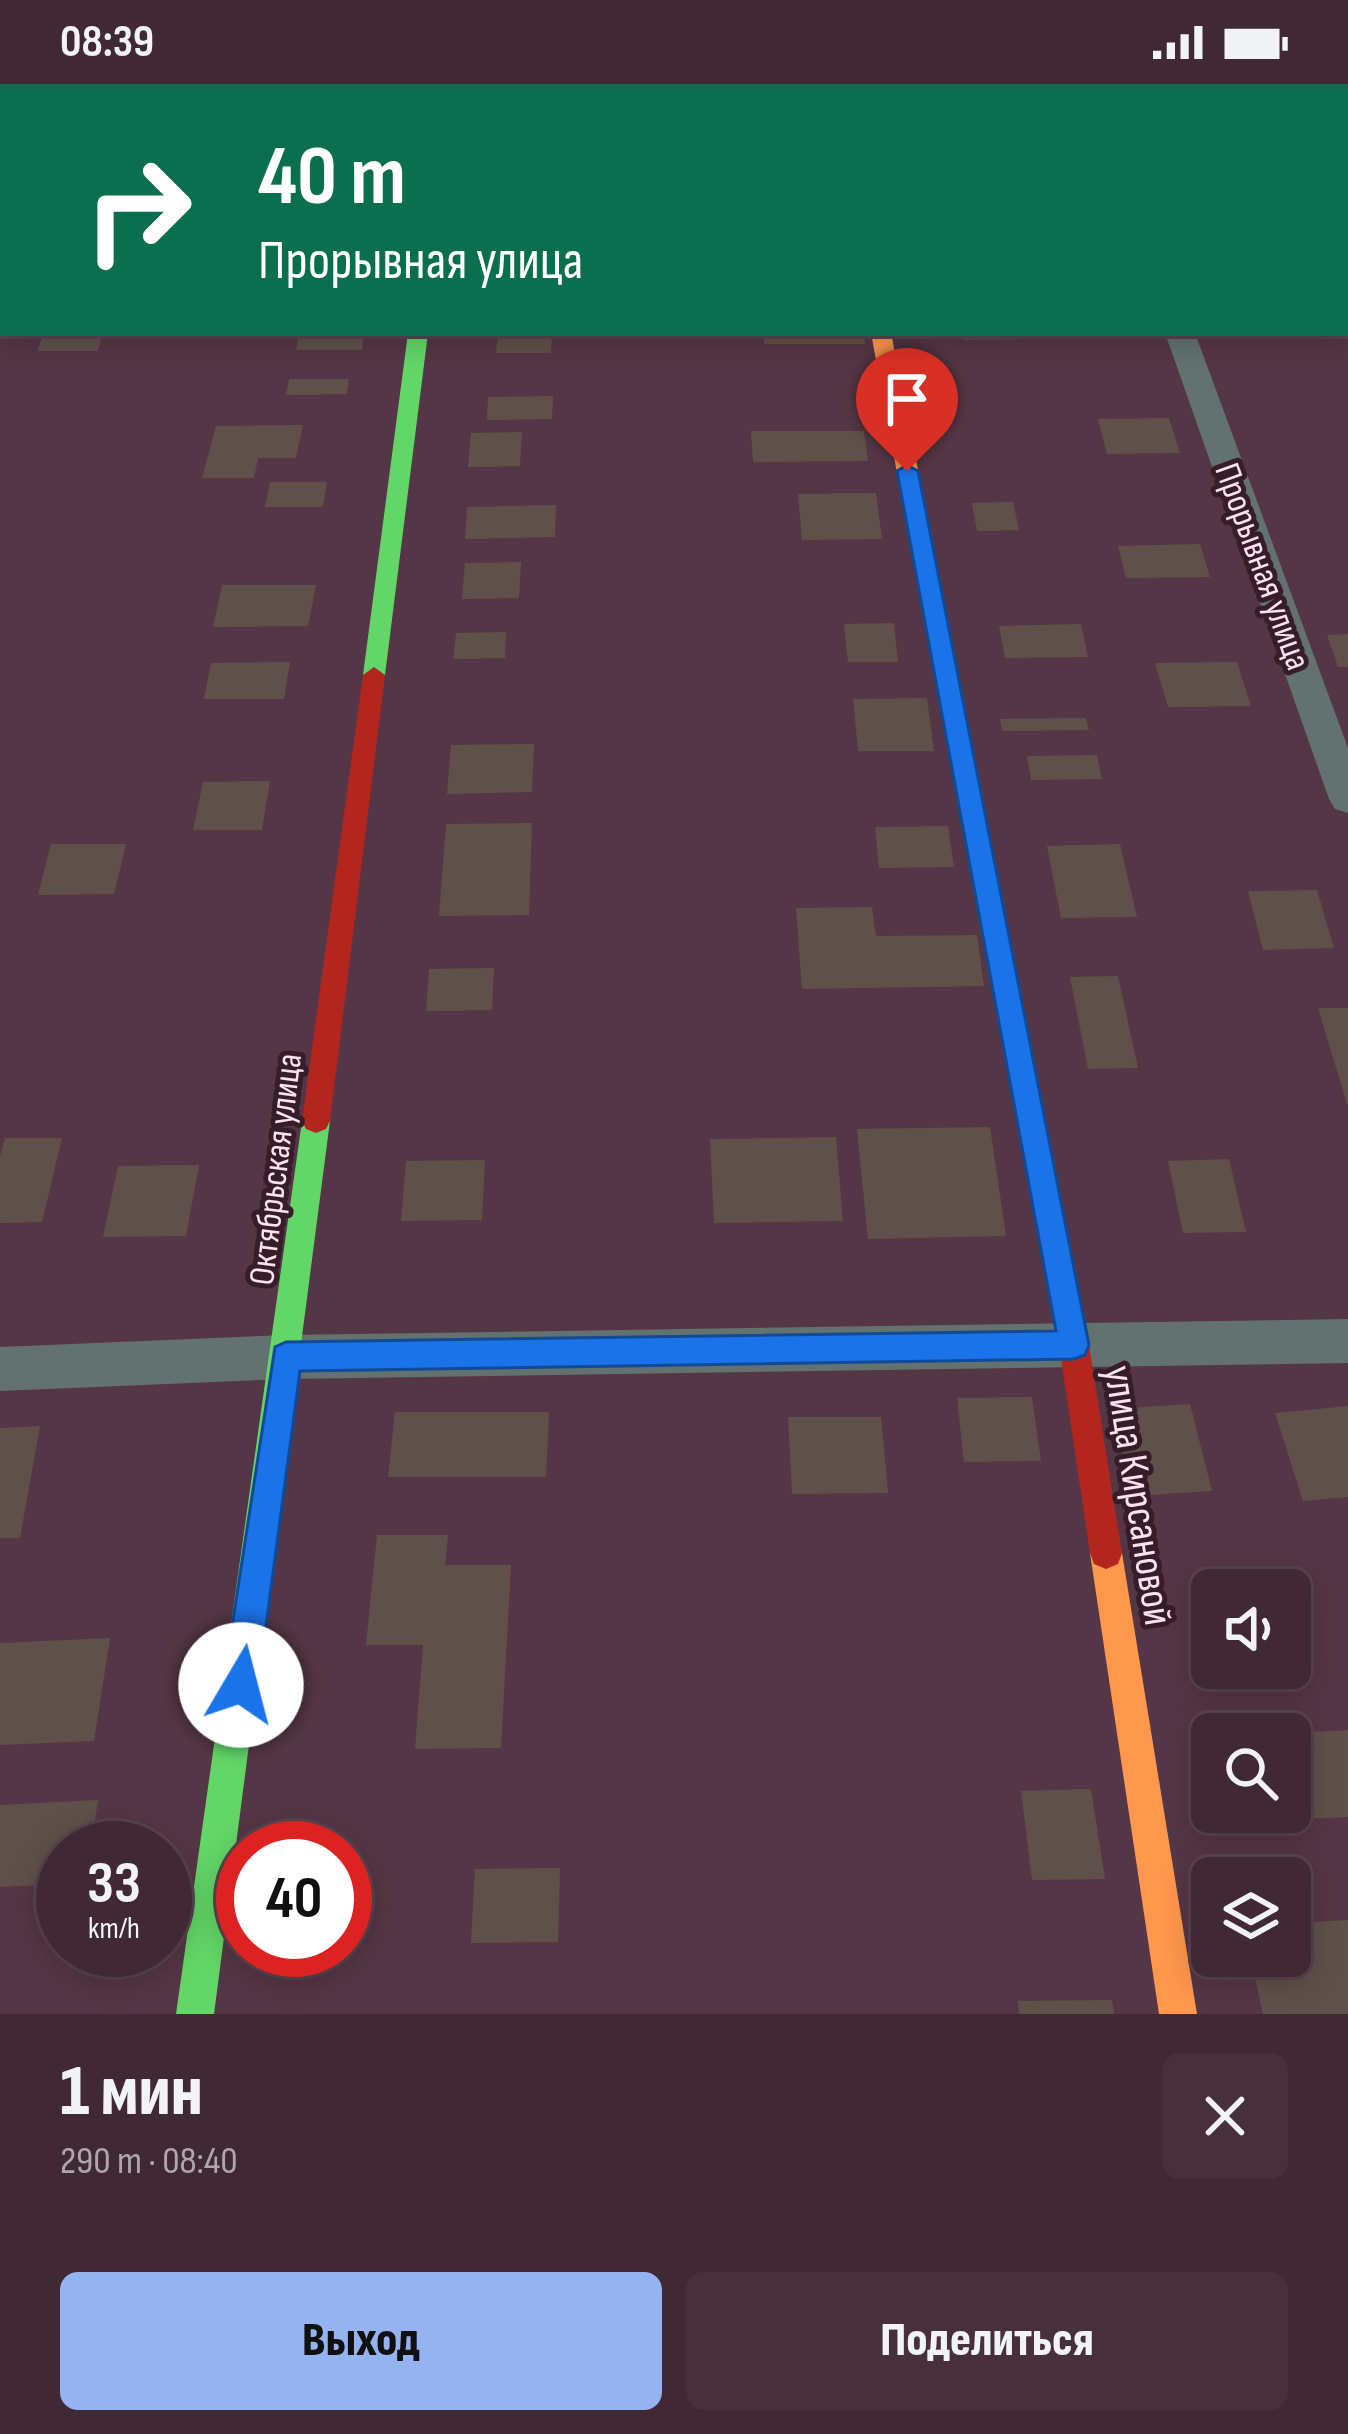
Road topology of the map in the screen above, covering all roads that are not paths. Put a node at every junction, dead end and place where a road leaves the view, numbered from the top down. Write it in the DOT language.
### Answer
graph roads {
  1 [pos="418,336"];
  2 [pos="882,336"];
  3 [pos="1181,336"];
  4 [pos="1348,799"];
  5 [pos="1348,1341"];
  6 [pos="1074,1345"];
  7 [pos="286,1357"];
  8 [pos="0,1369"];
  9 [pos="195,2014"];
  10 [pos="1178,2014"];
  1 -- 7 [label="street, Октябрьская улица"];
  2 -- 6 [label="street"];
  3 -- 4 [label="street, Прорывная улица"];
  5 -- 6 [label="street"];
  6 -- 7 [label="street"];
  6 -- 10 [label="street, улица Кирсановой"];
  7 -- 8 [label="street"];
  7 -- 9 [label="street, Октябрьская улица"];
}
